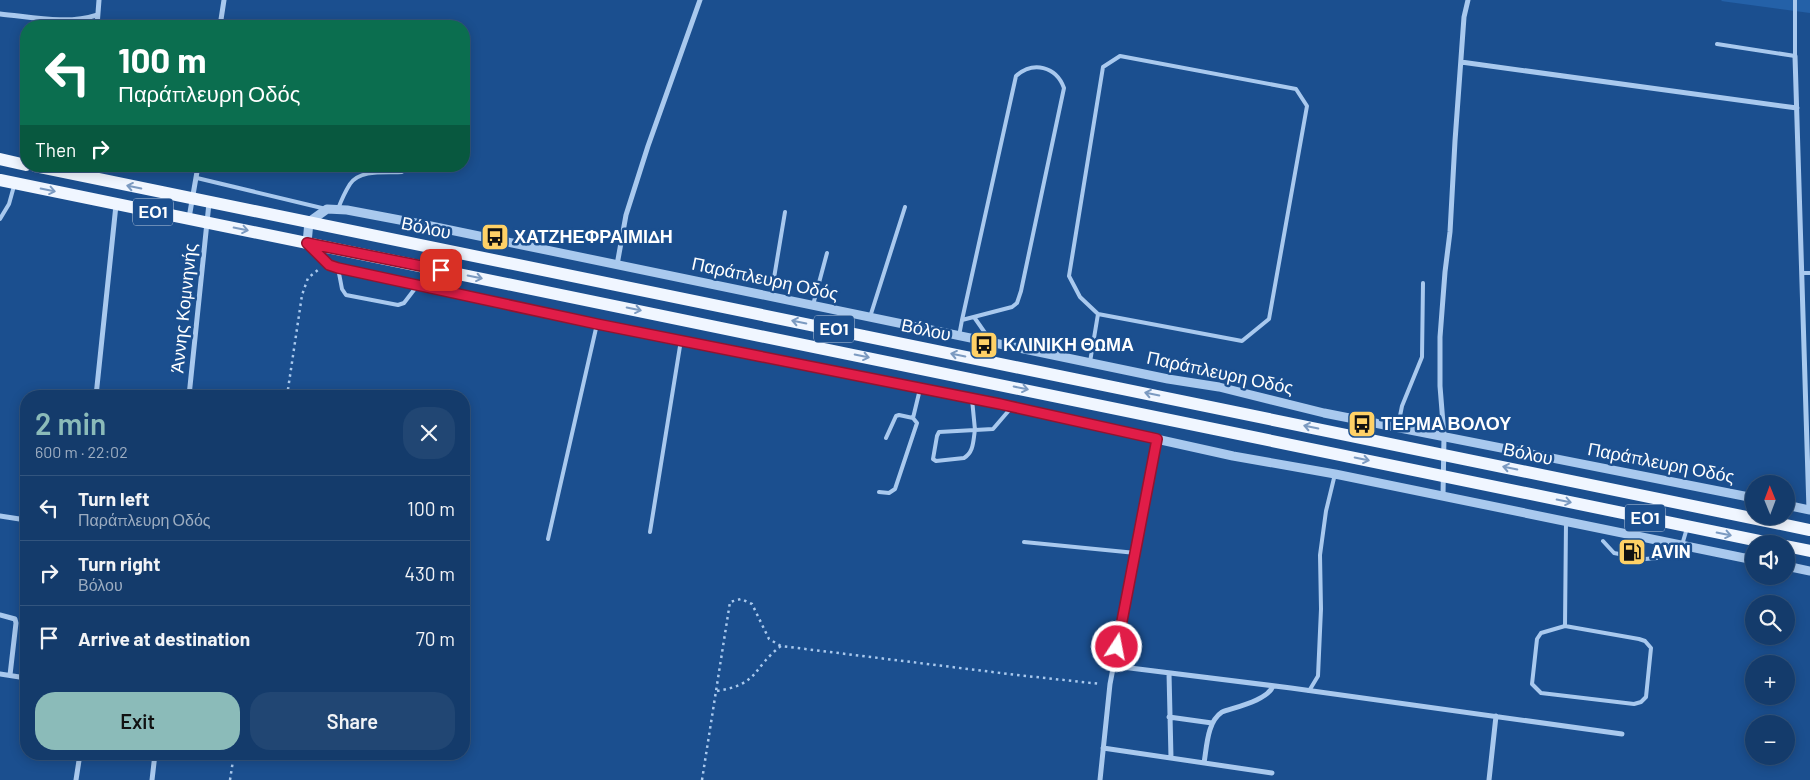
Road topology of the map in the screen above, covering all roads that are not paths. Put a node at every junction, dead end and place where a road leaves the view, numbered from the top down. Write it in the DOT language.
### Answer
graph roads {
  1 [pos="99,0"];
  2 [pos="224,0"];
  3 [pos="700,0"];
  4 [pos="1468,0"];
  5 [pos="1795,0"];
  6 [pos="0,14"];
  7 [pos="97,15"];
  8 [pos="97,20"];
  9 [pos="221,20"];
  10 [pos="1717,44"];
  11 [pos="1795,56"];
  12 [pos="1461,62"];
  13 [pos="1797,108"];
  14 [pos="0,159"];
  15 [pos="20,163"];
  16 [pos="78,172"];
  17 [pos="198,172"];
  18 [pos="402,172"];
  19 [pos="197,178"];
  20 [pos="0,180"];
  21 [pos="15,183"];
  22 [pos="193,199"];
  23 [pos="209,202"];
  24 [pos="116,204"];
  25 [pos="905,207"];
  26 [pos="327,209"];
  27 [pos="338,209"];
  28 [pos="785,212"];
  29 [pos="0,219"];
  30 [pos="189,219"];
  31 [pos="206,222"];
  32 [pos="309,222"];
  33 [pos="307,243"];
  34 [pos="827,254"];
  35 [pos="618,265"];
  36 [pos="338,268"];
  37 [pos="1802,273"];
  38 [pos="1810,273"];
  39 [pos="1423,283"];
  40 [pos="418,285"];
  41 [pos="771,296"];
  42 [pos="813,305"];
  43 [pos="1098,314"];
  44 [pos="870,316"];
  45 [pos="974,318"];
  46 [pos="962,320"];
  47 [pos="597,324"];
  48 [pos="959,336"];
  49 [pos="682,340"];
  50 [pos="992,342"];
  51 [pos="1090,362"];
  52 [pos="920,389"];
  53 [pos="97,390"];
  54 [pos="190,390"];
  55 [pos="972,399"];
  56 [pos="1012,407"];
  57 [pos="913,418"];
  58 [pos="1398,427"];
  59 [pos="975,430"];
  60 [pos="1444,436"];
  61 [pos="886,438"];
  62 [pos="1157,439"];
  63 [pos="1444,454"];
  64 [pos="1335,474"];
  65 [pos="1443,476"];
  66 [pos="879,492"];
  67 [pos="1443,496"];
  68 [pos="1745,496"];
  69 [pos="1795,507"];
  70 [pos="1809,510"];
  71 [pos="0,516"];
  72 [pos="20,519"];
  73 [pos="1566,522"];
  74 [pos="1688,526"];
  75 [pos="1810,530"];
  76 [pos="650,532"];
  77 [pos="1745,538"];
  78 [pos="548,539"];
  79 [pos="1603,541"];
  80 [pos="1024,542"];
  81 [pos="1682,545"];
  82 [pos="1795,548"];
  83 [pos="1810,551"];
  84 [pos="1670,552"];
  85 [pos="1136,553"];
  86 [pos="1745,558"];
  87 [pos="1795,568"];
  88 [pos="1810,571"];
  89 [pos="0,615"];
  90 [pos="1564,626"];
  91 [pos="1114,666"];
  92 [pos="1170,673"];
  93 [pos="0,674"];
  94 [pos="10,675"];
  95 [pos="20,677"];
  96 [pos="1273,686"];
  97 [pos="1309,691"];
  98 [pos="1496,716"];
  99 [pos="1169,717"];
  100 [pos="1212,724"];
  101 [pos="1622,734"];
  102 [pos="1103,748"];
  103 [pos="1171,758"];
  104 [pos="79,760"];
  105 [pos="154,760"];
  106 [pos="1204,763"];
  107 [pos="1272,773"];
  108 [pos="76,780"];
  109 [pos="152,780"];
  110 [pos="1100,780"];
  111 [pos="1489,780"];
  1 -- 7 [label="street"];
  2 -- 9 [label="street"];
  3 -- 35 [label="street"];
  4 -- 12 [label="street"];
  5 -- 11 [label="lane"];
  6 -- 7 [label="street"];
  7 -- 8 [label="street"];
  10 -- 11 [label="lane"];
  11 -- 13 [label="street"];
  12 -- 13 [label="street"];
  12 -- 60 [label="street"];
  13 -- 37 [label="street"];
  14 -- 15 [label="main road"];
  22 -- 16 [label="main road, Βόλου / ΕΟ1, one-way"];
  17 -- 19 [label="street"];
  18 -- 27 [label="lane"];
  19 -- 22 [label="street"];
  19 -- 26 [label="lane"];
  20 -- 21 [label="main road, ΕΟ1"];
  21 -- 24 [label="main road, ΕΟ1, one-way"];
  21 -- 29 [label="lane"];
  22 -- 23 [label="main road, Βόλου / ΕΟ1"];
  22 -- 30 [label="street"];
  23 -- 31 [label="street, Άννης Κομνηνής"];
  23 -- 32 [label="main road, Βόλου / ΕΟ1"];
  24 -- 30 [label="main road, ΕΟ1"];
  24 -- 53 [label="street"];
  25 -- 44 [label="lane"];
  26 -- 27 [label="street, Παράπλευρη Οδός"];
  26 -- 32 [label="street"];
  27 -- 35 [label="street, Παράπλευρη Οδός"];
  28 -- 41 [label="lane"];
  30 -- 31 [label="main road, ΕΟ1"];
  31 -- 33 [label="main road, ΕΟ1, one-way"];
  31 -- 54 [label="street, Άννης Κομνηνής"];
  32 -- 33 [label="street"];
  63 -- 32 [label="main road, Βόλου / ΕΟ1, one-way"];
  33 -- 36 [label="street"];
  33 -- 65 [label="main road, ΕΟ1, one-way"];
  34 -- 42 [label="lane"];
  35 -- 41 [label="street, Παράπλευρη Οδός"];
  36 -- 40 [label="street"];
  36 -- 40 [label="lane"];
  37 -- 38 [label="lane"];
  37 -- 70 [label="street"];
  39 -- 58 [label="lane"];
  40 -- 47 [label="street"];
  41 -- 42 [label="street, Παράπλευρη Οδός"];
  42 -- 44 [label="street, Παράπλευρη Οδός"];
  43 -- 43 [label="lane"];
  43 -- 51 [label="lane"];
  44 -- 48 [label="street, Παράπλευρη Οδός"];
  45 -- 46 [label="lane"];
  45 -- 46 [label="lane"];
  45 -- 50 [label="lane"];
  46 -- 48 [label="lane"];
  47 -- 49 [label="street"];
  47 -- 78 [label="lane"];
  48 -- 50 [label="street, Παράπλευρη Οδός"];
  49 -- 52 [label="street"];
  49 -- 76 [label="lane"];
  50 -- 51 [label="street, Παράπλευρη Οδός"];
  51 -- 58 [label="street, Παράπλευρη Οδός"];
  52 -- 55 [label="street"];
  52 -- 57 [label="lane"];
  55 -- 56 [label="street"];
  55 -- 59 [label="lane"];
  56 -- 59 [label="lane"];
  56 -- 62 [label="street"];
  57 -- 61 [label="lane"];
  57 -- 66 [label="lane"];
  58 -- 60 [label="street, Παράπλευρη Οδός"];
  59 -- 59 [label="lane"];
  60 -- 63 [label="street"];
  60 -- 68 [label="street, Παράπλευρη Οδός"];
  62 -- 64 [label="street"];
  62 -- 85 [label="street"];
  63 -- 65 [label="street"];
  75 -- 63 [label="main road, Βόλου / ΕΟ1, one-way"];
  64 -- 67 [label="street"];
  64 -- 97 [label="lane"];
  65 -- 67 [label="street"];
  65 -- 74 [label="main road, ΕΟ1, one-way"];
  67 -- 73 [label="street"];
  69 -- 70 [label="street"];
  71 -- 72 [label="street"];
  73 -- 81 [label="street"];
  73 -- 90 [label="lane"];
  74 -- 77 [label="main road, ΕΟ1, one-way"];
  74 -- 81 [label="lane"];
  79 -- 84 [label="lane"];
  80 -- 85 [label="lane"];
  81 -- 86 [label="street"];
  82 -- 83 [label="main road"];
  85 -- 91 [label="street"];
  87 -- 88 [label="street"];
  89 -- 94 [label="street"];
  90 -- 90 [label="lane"];
  91 -- 92 [label="street"];
  91 -- 102 [label="street"];
  92 -- 96 [label="street"];
  92 -- 99 [label="street"];
  93 -- 94 [label="street"];
  94 -- 95 [label="street"];
  96 -- 97 [label="street"];
  96 -- 100 [label="street"];
  97 -- 98 [label="street"];
  98 -- 101 [label="street"];
  98 -- 111 [label="street"];
  99 -- 100 [label="street"];
  99 -- 103 [label="street"];
  100 -- 106 [label="street"];
  102 -- 103 [label="street"];
  102 -- 110 [label="street"];
  103 -- 106 [label="street"];
  104 -- 108 [label="street"];
  105 -- 109 [label="street"];
  106 -- 107 [label="street"];
}
